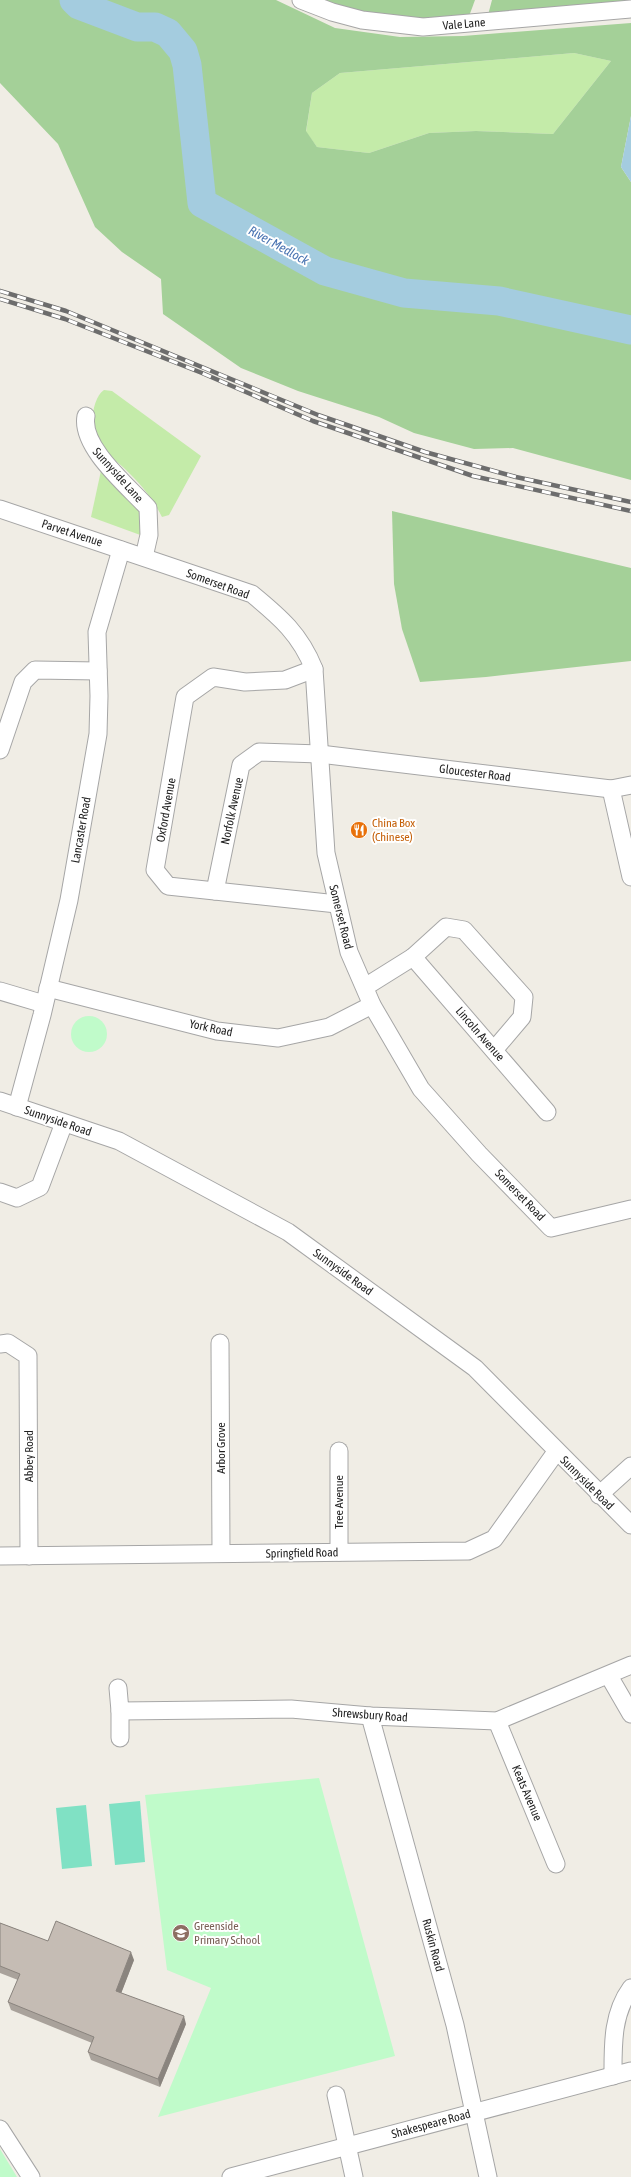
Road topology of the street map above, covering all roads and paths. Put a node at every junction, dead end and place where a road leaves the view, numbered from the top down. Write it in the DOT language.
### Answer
graph roads {
  1 [pos="301,0"];
  2 [pos="631,9"];
  3 [pos="86,416"];
  4 [pos="0,509"];
  5 [pos="121,550"];
  6 [pos="144,557"];
  7 [pos="314,669"];
  8 [pos="98,670"];
  9 [pos="0,750"];
  10 [pos="320,754"];
  11 [pos="631,785"];
  12 [pos="611,789"];
  13 [pos="631,877"];
  14 [pos="215,891"];
  15 [pos="337,904"];
  16 [pos="413,957"];
  17 [pos="364,986"];
  18 [pos="0,991"];
  19 [pos="46,996"];
  20 [pos="372,1005"];
  21 [pos="494,1050"];
  22 [pos="0,1101"];
  23 [pos="17,1107"];
  24 [pos="547,1112"];
  25 [pos="64,1123"];
  26 [pos="0,1192"];
  27 [pos="631,1209"];
  28 [pos="220,1343"];
  29 [pos="0,1344"];
  30 [pos="339,1451"];
  31 [pos="556,1452"];
  32 [pos="631,1466"];
  33 [pos="599,1495"];
  34 [pos="631,1525"];
  35 [pos="339,1552"];
  36 [pos="221,1553"];
  37 [pos="0,1556"];
  38 [pos="29,1556"];
  39 [pos="631,1665"];
  40 [pos="609,1676"];
  41 [pos="118,1688"];
  42 [pos="120,1711"];
  43 [pos="631,1714"];
  44 [pos="370,1716"];
  45 [pos="497,1721"];
  46 [pos="120,1738"];
  47 [pos="556,1864"];
  48 [pos="631,1988"];
  49 [pos="631,2071"];
  50 [pos="613,2076"];
  51 [pos="336,2095"];
  52 [pos="474,2113"];
  53 [pos="0,2129"];
  54 [pos="347,2146"];
  55 [pos="31,2177"];
  56 [pos="231,2177"];
  57 [pos="354,2177"];
  58 [pos="488,2177"];
  1 -- 2 [label="street, Vale Lane"];
  3 -- 6 [label="street, Sunnyside Lane"];
  4 -- 5 [label="street, Parvet Avenue"];
  5 -- 6 [label="street, Parvet Avenue"];
  5 -- 8 [label="street, Lancaster Road"];
  6 -- 7 [label="street, Somerset Road"];
  7 -- 10 [label="street, Somerset Road"];
  7 -- 14 [label="street, Oxford Avenue"];
  8 -- 9 [label="street"];
  8 -- 19 [label="street, Lancaster Road"];
  10 -- 12 [label="street, Gloucester Road"];
  10 -- 14 [label="street, Norfolk Avenue"];
  10 -- 15 [label="street, Somerset Road"];
  11 -- 12 [label="street, Gloucester Road"];
  12 -- 13 [label="street"];
  14 -- 15 [label="street, Oxford Avenue"];
  15 -- 17 [label="street, Somerset Road"];
  16 -- 17 [label="street"];
  16 -- 21 [label="street, Lincoln Avenue"];
  16 -- 21 [label="street"];
  17 -- 20 [label="street, Somerset Road"];
  18 -- 19 [label="street, York Road"];
  19 -- 20 [label="street, York Road"];
  19 -- 23 [label="street, Lancaster Road"];
  20 -- 27 [label="street, Somerset Road"];
  21 -- 24 [label="street, Lincoln Avenue"];
  22 -- 23 [label="street, Sunnyside Road"];
  23 -- 25 [label="street, Sunnyside Road"];
  25 -- 26 [label="street"];
  25 -- 31 [label="street, Sunnyside Road"];
  28 -- 36 [label="street, Arbor Grove"];
  29 -- 38 [label="street, Abbey Road"];
  30 -- 35 [label="street, Tree Avenue"];
  31 -- 33 [label="street, Sunnyside Road"];
  31 -- 35 [label="street, Springfield Road"];
  32 -- 33 [label="street"];
  33 -- 34 [label="street, Sunnyside Road"];
  35 -- 36 [label="street, Springfield Road"];
  36 -- 38 [label="street, Springfield Road"];
  37 -- 38 [label="street, Springfield Road"];
  39 -- 40 [label="street, Shrewsbury Road"];
  40 -- 43 [label="street"];
  40 -- 45 [label="street, Shrewsbury Road"];
  41 -- 42 [label="street"];
  42 -- 44 [label="street, Shrewsbury Road"];
  42 -- 46 [label="street"];
  44 -- 45 [label="street, Shrewsbury Road"];
  44 -- 52 [label="street, Ruskin Road"];
  45 -- 47 [label="street, Keats Avenue"];
  48 -- 50 [label="street"];
  49 -- 50 [label="street, Shakespeare Road"];
  50 -- 52 [label="street, Shakespeare Road"];
  51 -- 54 [label="street"];
  52 -- 54 [label="street, Shakespeare Road"];
  52 -- 58 [label="street, Ruskin Road"];
  53 -- 55 [label="street"];
  54 -- 56 [label="street, Shakespeare Road"];
  54 -- 57 [label="street"];
}
